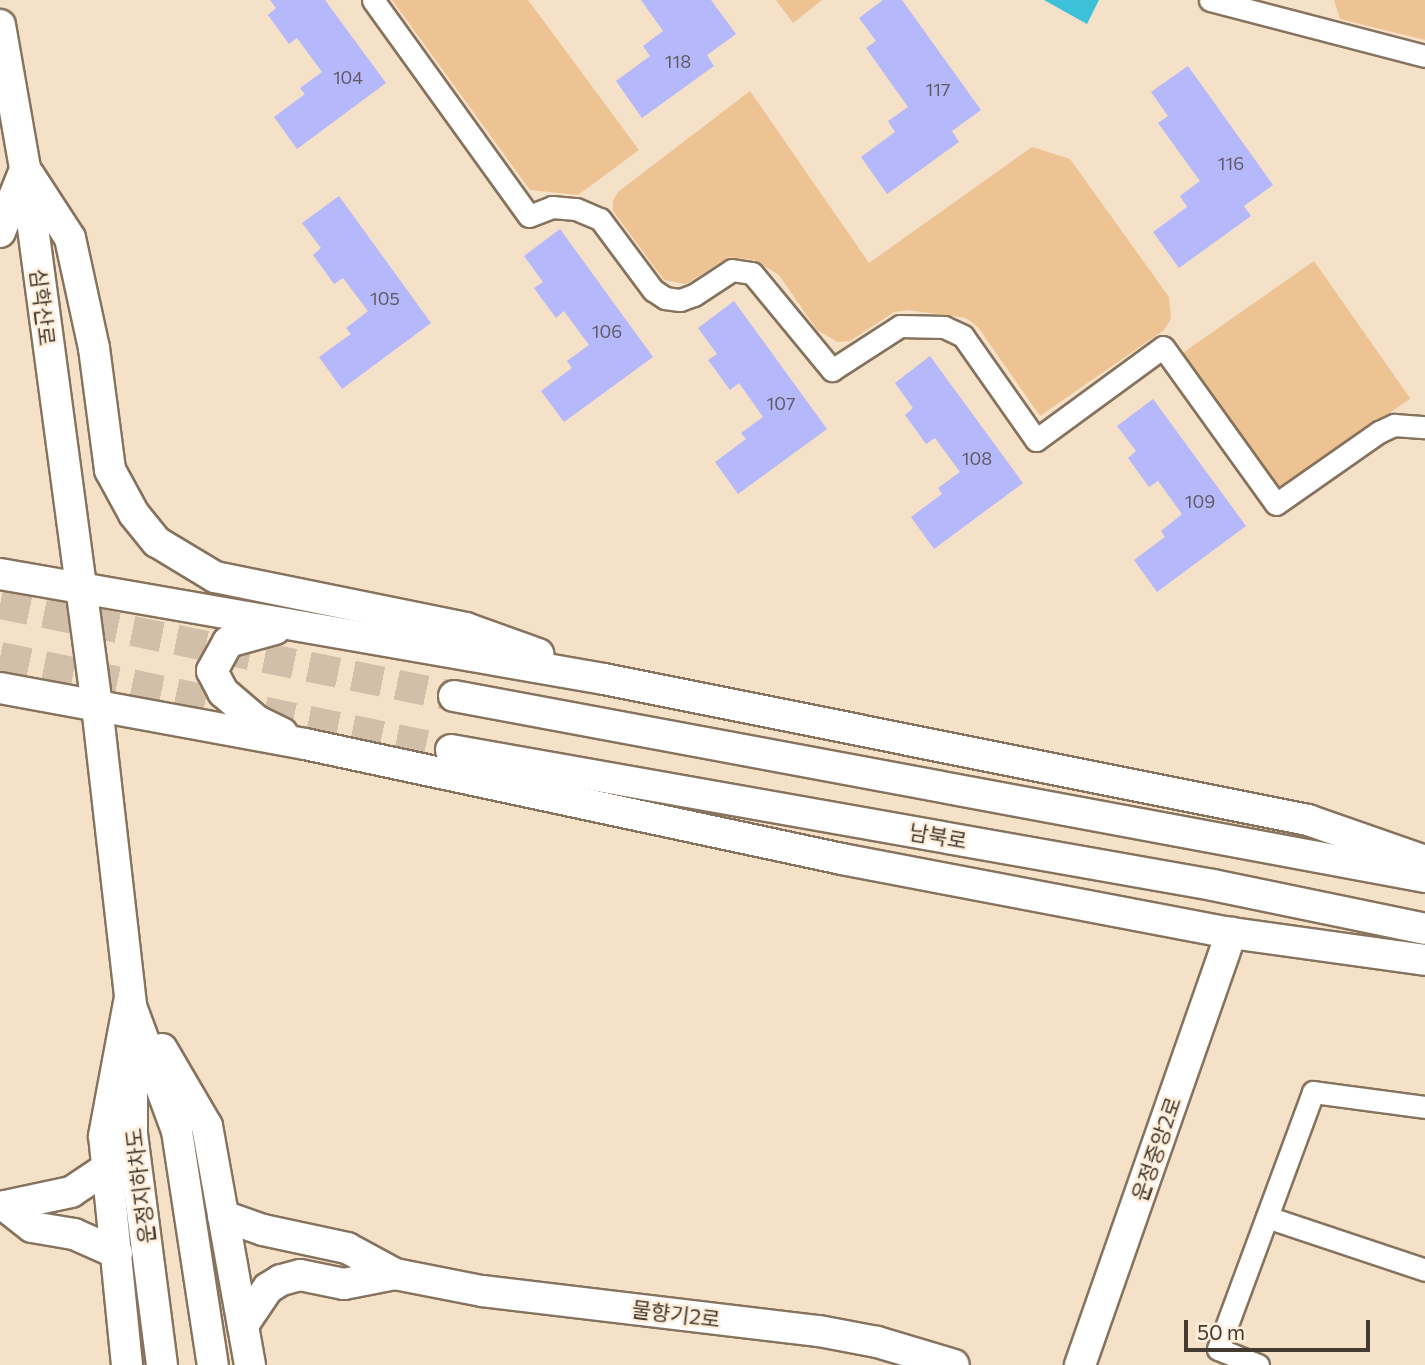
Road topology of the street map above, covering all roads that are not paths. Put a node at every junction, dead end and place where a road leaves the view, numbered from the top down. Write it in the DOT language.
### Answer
graph roads {
  1 [pos="373,0"];
  2 [pos="1210,0"];
  3 [pos="0,25"];
  4 [pos="1425,56"];
  5 [pos="25,168"];
  6 [pos="0,232"];
  7 [pos="1425,427"];
  8 [pos="0,574"];
  9 [pos="81,590"];
  10 [pos="292,626"];
  11 [pos="604,679"];
  12 [pos="0,688"];
  13 [pos="454,696"];
  14 [pos="97,706"];
  15 [pos="305,744"];
  16 [pos="450,750"];
  17 [pos="1425,861"];
  18 [pos="1425,877"];
  19 [pos="1425,929"];
  20 [pos="1231,933"];
  21 [pos="1425,960"];
  22 [pos="131,1000"];
  23 [pos="1425,1107"];
  24 [pos="107,1168"];
  25 [pos="3,1206"];
  26 [pos="223,1216"];
  27 [pos="1267,1217"];
  28 [pos="117,1253"];
  29 [pos="1425,1270"];
  30 [pos="395,1275"];
  31 [pos="243,1325"];
  32 [pos="127,1365"];
  33 [pos="162,1365"];
  34 [pos="213,1365"];
  35 [pos="250,1365"];
  36 [pos="954,1365"];
  37 [pos="1080,1365"];
  38 [pos="1258,1365"];
  1 -- 7 [label="street"];
  2 -- 4 [label="street"];
  3 -- 5 [label="main road, 심학산로"];
  5 -- 6 [label="main road"];
  5 -- 9 [label="main road, 심학산로"];
  5 -- 11 [label="main road"];
  8 -- 9 [label="main road"];
  9 -- 10 [label="main road"];
  9 -- 14 [label="main road, 심학산로"];
  10 -- 11 [label="main road"];
  10 -- 15 [label="main road"];
  11 -- 17 [label="main road"];
  12 -- 14 [label="main road"];
  13 -- 18 [label="main road"];
  14 -- 15 [label="main road"];
  14 -- 22 [label="main road, 심학산로"];
  15 -- 20 [label="main road"];
  16 -- 19 [label="main road, 남북로"];
  20 -- 21 [label="main road"];
  20 -- 37 [label="main road, 운정중앙2로"];
  22 -- 24 [label="main road"];
  22 -- 26 [label="main road"];
  22 -- 33 [label="main road, 운정지하차도"];
  22 -- 34 [label="main road"];
  23 -- 27 [label="street"];
  24 -- 25 [label="main road"];
  24 -- 28 [label="main road"];
  25 -- 28 [label="main road"];
  26 -- 30 [label="main road"];
  26 -- 31 [label="main road"];
  27 -- 29 [label="street"];
  27 -- 38 [label="street"];
  28 -- 32 [label="main road"];
  30 -- 31 [label="main road"];
  30 -- 36 [label="main road, 물향기2로"];
  31 -- 35 [label="main road"];
}
